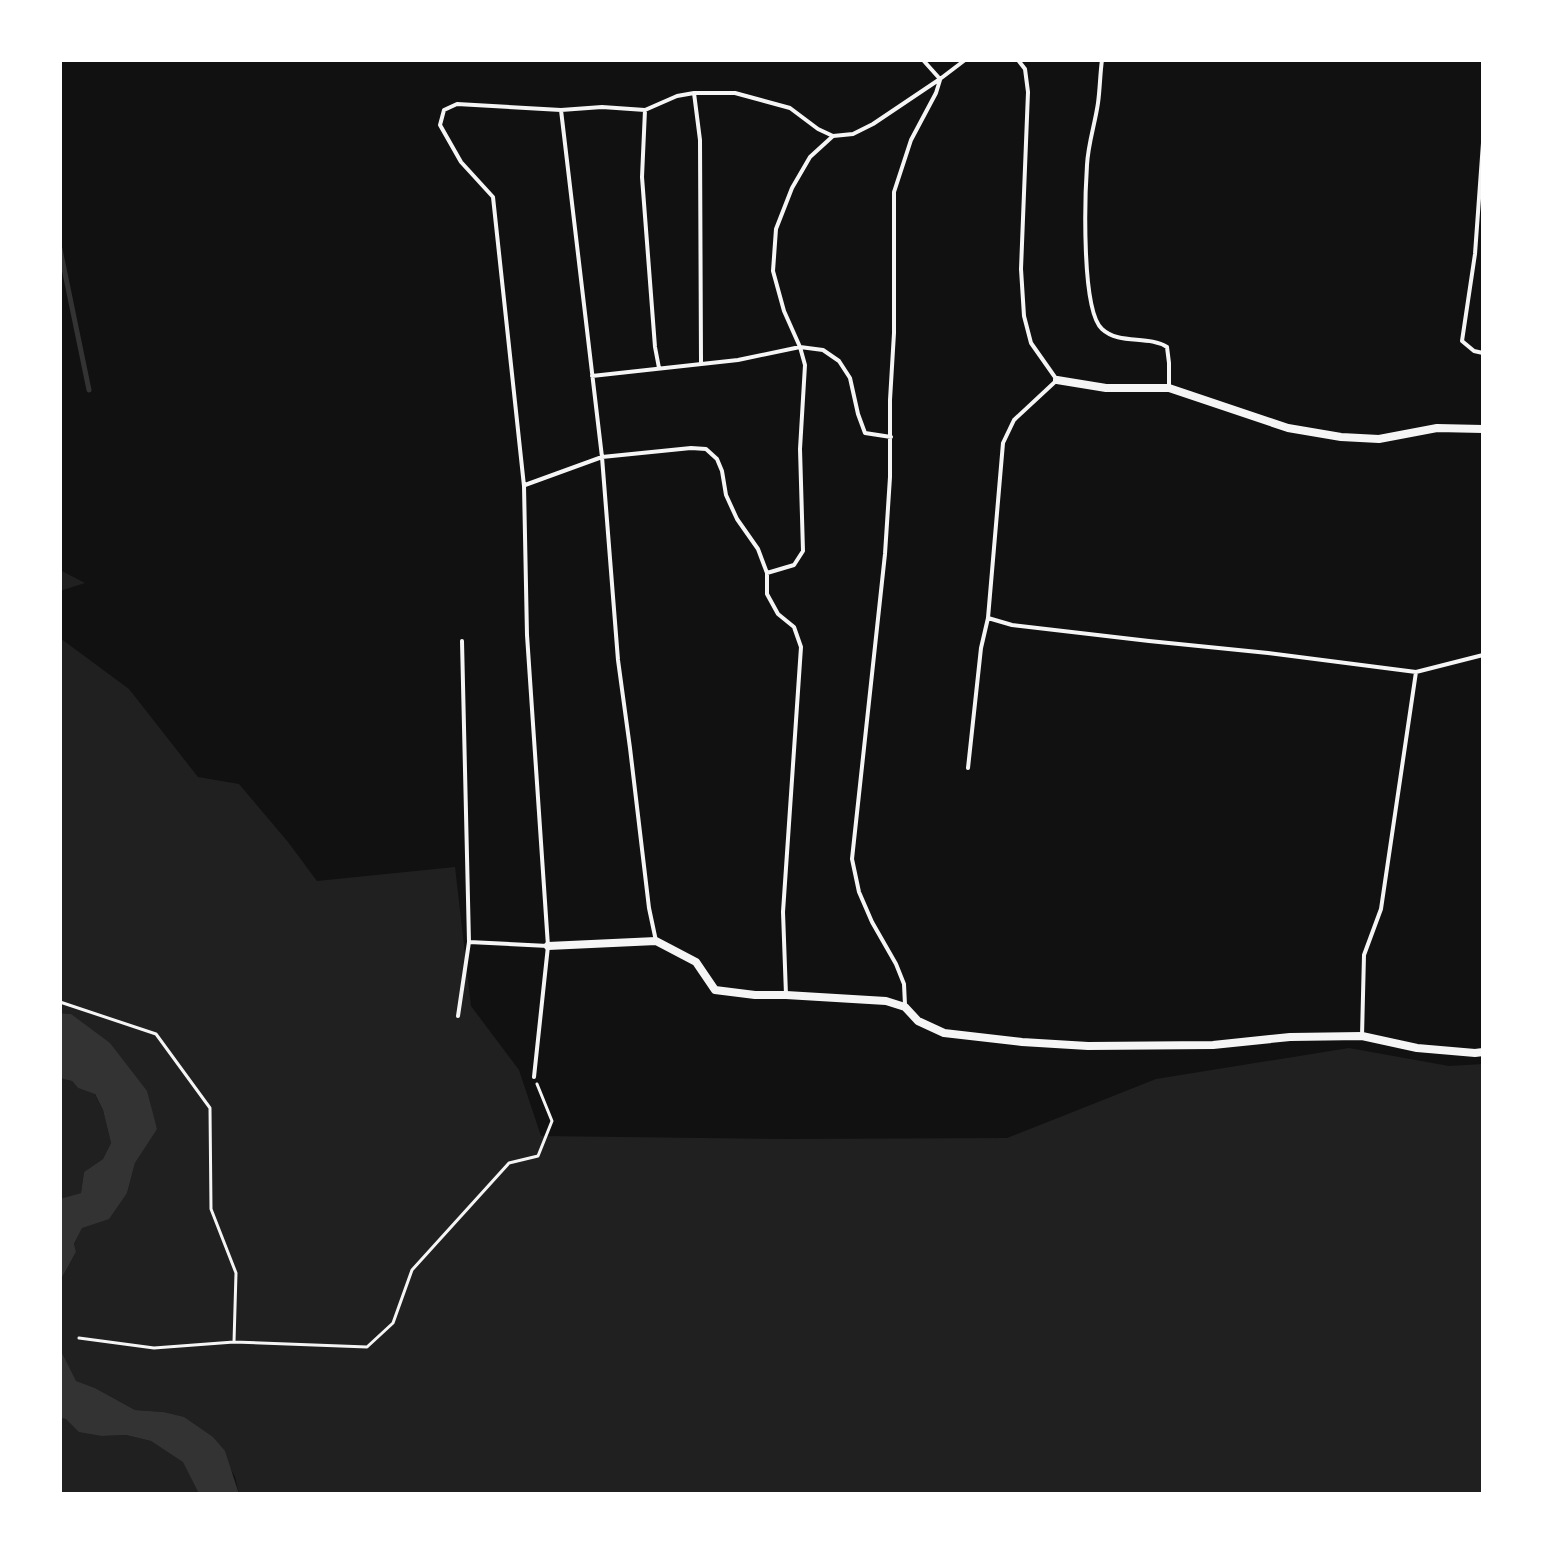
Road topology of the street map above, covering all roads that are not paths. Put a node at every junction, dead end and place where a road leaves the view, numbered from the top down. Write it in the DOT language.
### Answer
graph roads {
  1 [pos="923,60"];
  2 [pos="965,60"];
  3 [pos="1018,60"];
  4 [pos="1102,60"];
  5 [pos="940,79"];
  6 [pos="694,93"];
  7 [pos="561,110"];
  8 [pos="645,110"];
  9 [pos="833,136"];
  10 [pos="1483,143"];
  11 [pos="800,347"];
  12 [pos="1483,353"];
  13 [pos="701,363"];
  14 [pos="659,368"];
  15 [pos="591,376"];
  16 [pos="1057,380"];
  17 [pos="1169,388"];
  18 [pos="1483,429"];
  19 [pos="891,437"];
  20 [pos="602,457"];
  21 [pos="524,486"];
  22 [pos="767,573"];
  23 [pos="988,618"];
  24 [pos="462,641"];
  25 [pos="1483,655"];
  26 [pos="1416,672"];
  27 [pos="968,768"];
  28 [pos="656,941"];
  29 [pos="469,942"];
  30 [pos="548,946"];
  31 [pos="786,995"];
  32 [pos="905,1007"];
  33 [pos="458,1016"];
  34 [pos="1362,1036"];
  35 [pos="1483,1052"];
  36 [pos="534,1077"];
  1 -- 5 [label="lane"];
  2 -- 5 [label="lane"];
  3 -- 16 [label="lane"];
  4 -- 17 [label="lane"];
  5 -- 9 [label="lane"];
  5 -- 19 [label="lane"];
  6 -- 8 [label="lane"];
  6 -- 9 [label="lane"];
  6 -- 13 [label="lane"];
  7 -- 8 [label="lane"];
  7 -- 15 [label="lane"];
  7 -- 21 [label="lane"];
  8 -- 14 [label="lane"];
  9 -- 11 [label="lane"];
  10 -- 12 [label="lane"];
  11 -- 13 [label="lane"];
  11 -- 19 [label="lane"];
  11 -- 22 [label="lane"];
  13 -- 14 [label="lane"];
  14 -- 15 [label="lane"];
  15 -- 20 [label="lane"];
  16 -- 17 [label="street"];
  16 -- 23 [label="lane"];
  17 -- 18 [label="street"];
  19 -- 32 [label="lane"];
  20 -- 21 [label="lane"];
  20 -- 22 [label="lane"];
  20 -- 28 [label="lane"];
  21 -- 30 [label="lane"];
  22 -- 31 [label="lane"];
  23 -- 26 [label="lane"];
  23 -- 27 [label="lane"];
  24 -- 29 [label="lane"];
  25 -- 26 [label="lane"];
  26 -- 34 [label="lane"];
  28 -- 30 [label="street"];
  28 -- 31 [label="street"];
  29 -- 30 [label="lane"];
  29 -- 33 [label="lane"];
  30 -- 36 [label="lane"];
  31 -- 32 [label="street"];
  32 -- 34 [label="street"];
  34 -- 35 [label="street"];
}
